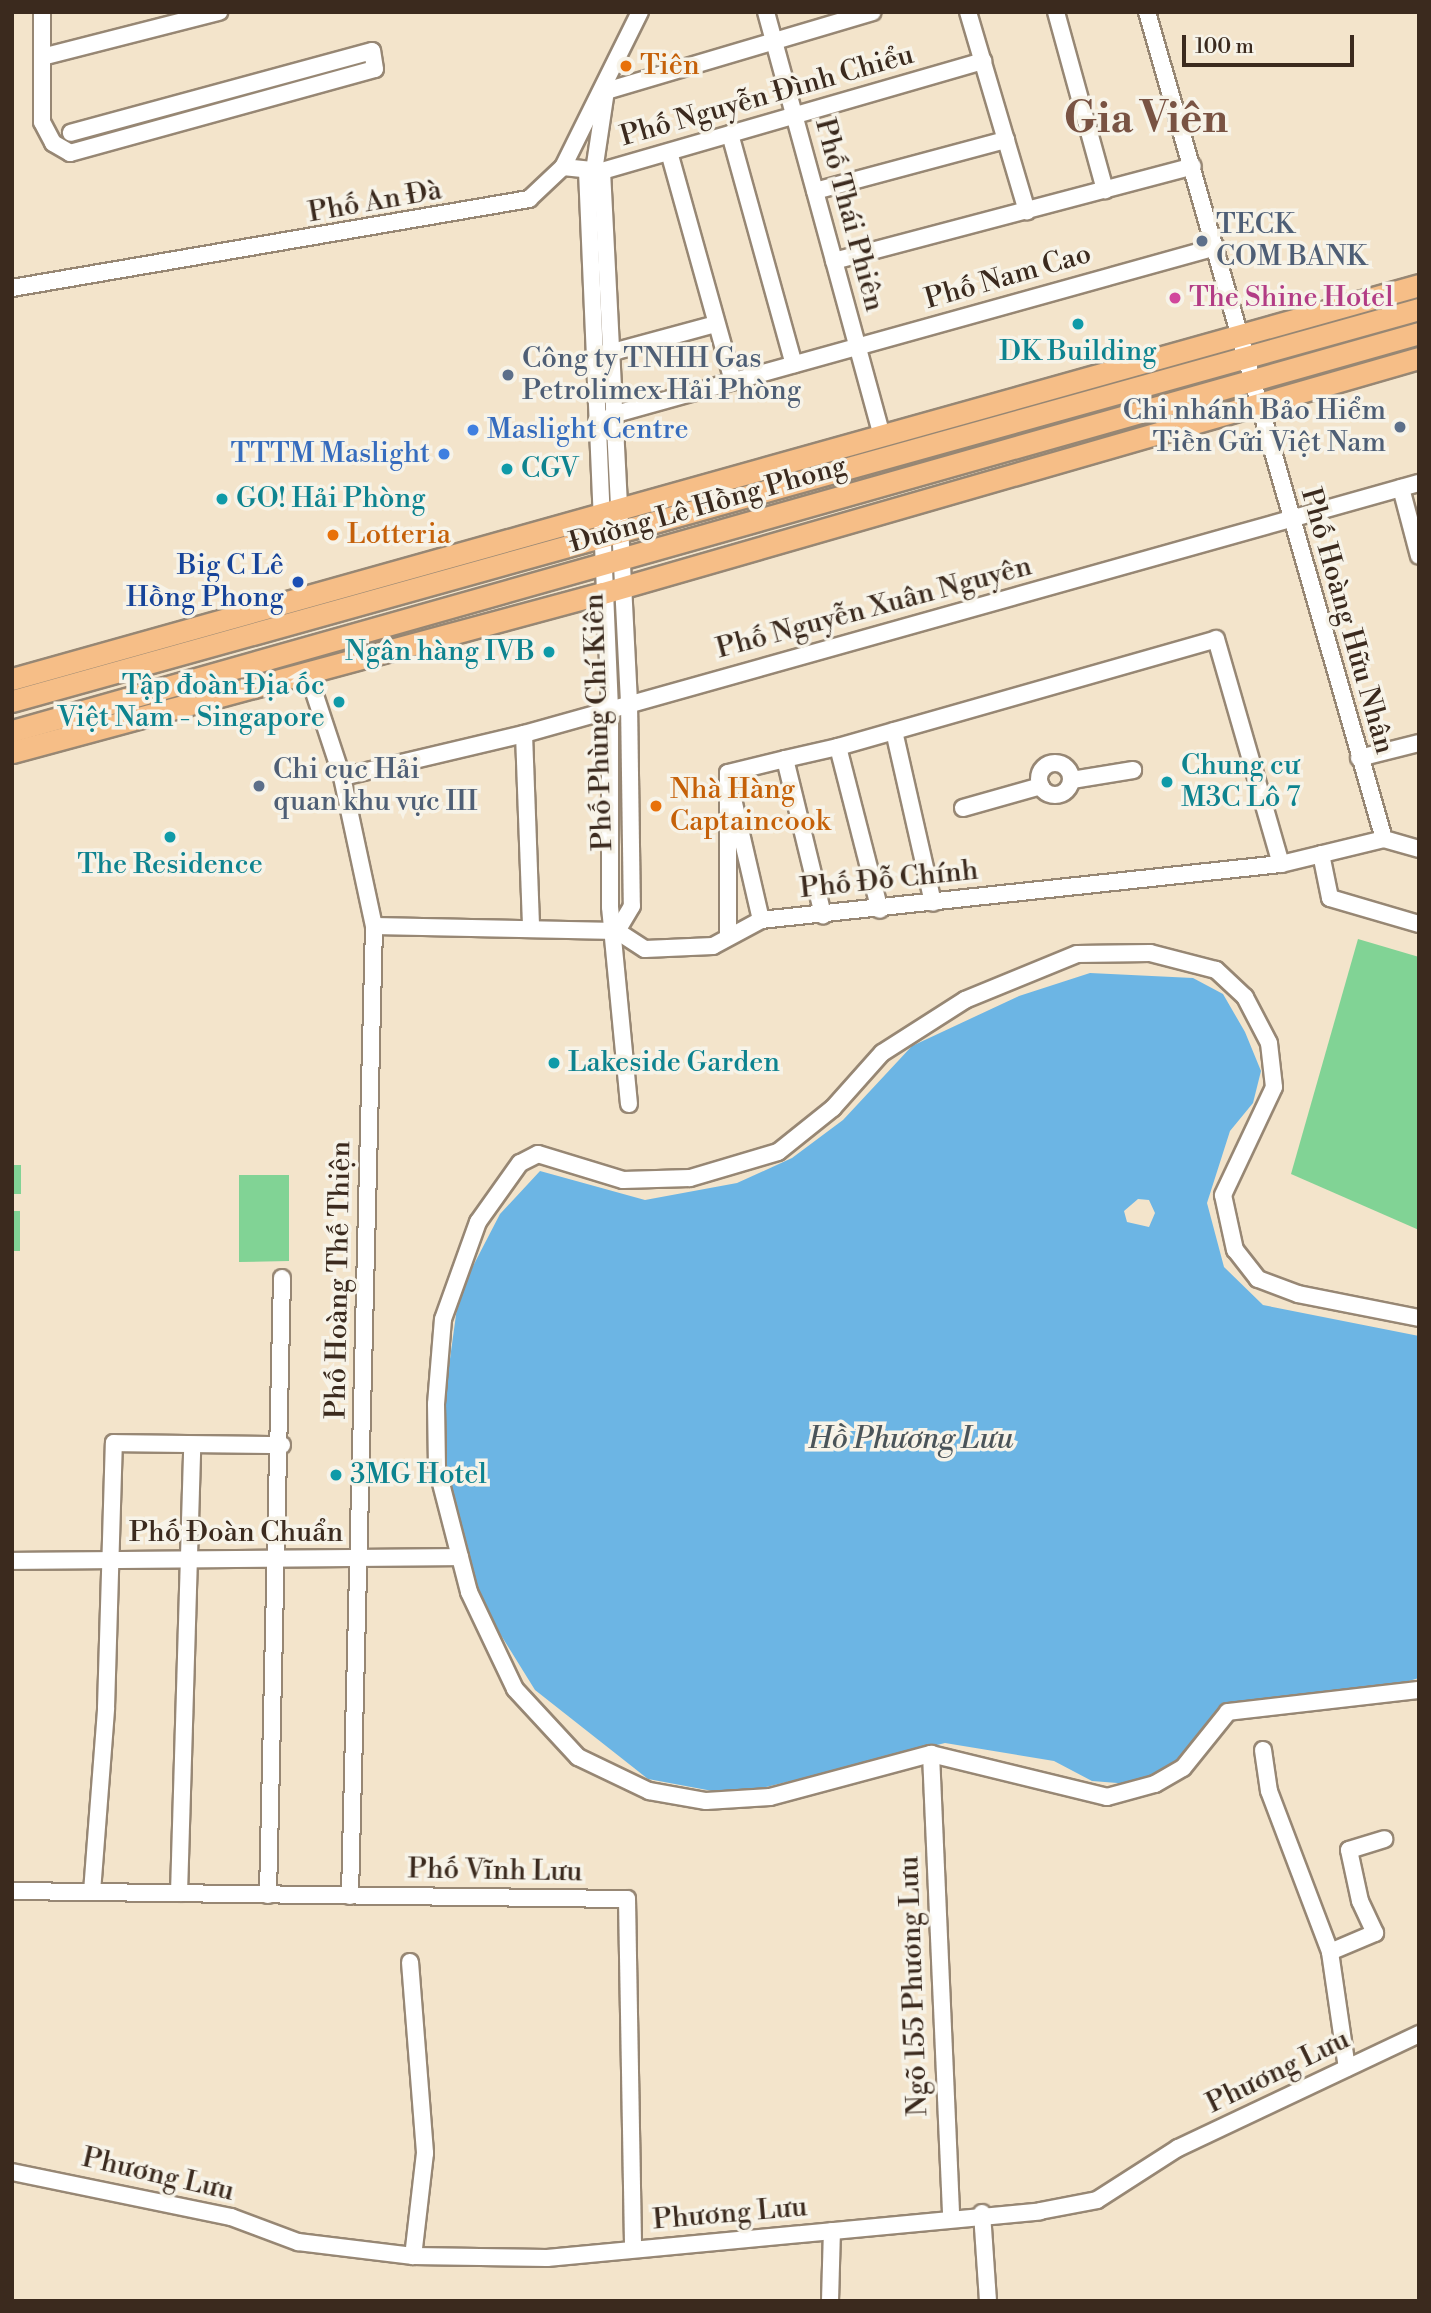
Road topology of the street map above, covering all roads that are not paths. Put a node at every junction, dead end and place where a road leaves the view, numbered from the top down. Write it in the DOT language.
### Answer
graph roads {
  1 [pos="42,12"];
  2 [pos="219,12"];
  3 [pos="640,12"];
  4 [pos="766,12"];
  5 [pos="873,12"];
  6 [pos="968,12"];
  7 [pos="1056,12"];
  8 [pos="1147,12"];
  9 [pos="773,39"];
  10 [pos="42,57"];
  11 [pos="983,61"];
  12 [pos="606,91"];
  13 [pos="794,115"];
  14 [pos="71,132"];
  15 [pos="730,134"];
  16 [pos="1006,141"];
  17 [pos="669,152"];
  18 [pos="1193,166"];
  19 [pos="563,167"];
  20 [pos="594,171"];
  21 [pos="1105,190"];
  22 [pos="815,191"];
  23 [pos="1027,211"];
  24 [pos="1216,247"];
  25 [pos="834,261"];
  26 [pos="1419,285"];
  27 [pos="12,288"];
  28 [pos="1419,309"];
  29 [pos="716,324"];
  30 [pos="1238,332"];
  31 [pos="1419,333"];
  32 [pos="858,346"];
  33 [pos="1245,356"];
  34 [pos="1419,358"];
  35 [pos="610,359"];
  36 [pos="794,364"];
  37 [pos="593,369"];
  38 [pos="1252,379"];
  39 [pos="733,381"];
  40 [pos="1259,404"];
  41 [pos="612,415"];
  42 [pos="881,433"];
  43 [pos="1419,483"];
  44 [pos="1401,488"];
  45 [pos="606,512"];
  46 [pos="1291,521"];
  47 [pos="607,538"];
  48 [pos="1419,556"];
  49 [pos="608,562"];
  50 [pos="612,590"];
  51 [pos="155,639"];
  52 [pos="162,661"];
  53 [pos="307,674"];
  54 [pos="12,679"];
  55 [pos="12,701"];
  56 [pos="629,702"];
  57 [pos="610,709"];
  58 [pos="13,730"];
  59 [pos="894,731"];
  60 [pos="524,734"];
  61 [pos="1419,743"];
  62 [pos="838,747"];
  63 [pos="12,752"];
  64 [pos="1359,758"];
  65 [pos="785,759"];
  66 [pos="1133,770"];
  67 [pos="728,773"];
  68 [pos="341,777"];
  69 [pos="1072,780"];
  70 [pos="1041,786"];
  71 [pos="963,808"];
  72 [pos="1384,839"];
  73 [pos="1419,849"];
  74 [pos="1321,854"];
  75 [pos="1281,864"];
  76 [pos="933,904"];
  77 [pos="880,910"];
  78 [pos="823,915"];
  79 [pos="761,920"];
  80 [pos="1419,924"];
  81 [pos="374,926"];
  82 [pos="531,926"];
  83 [pos="617,931"];
  84 [pos="728,933"];
  85 [pos="629,1104"];
  86 [pos="282,1278"];
  87 [pos="1419,1318"];
  88 [pos="282,1445"];
  89 [pos="192,1446"];
  90 [pos="460,1557"];
  91 [pos="360,1558"];
  92 [pos="188,1559"];
  93 [pos="280,1559"];
  94 [pos="12,1560"];
  95 [pos="106,1560"];
  96 [pos="1419,1690"];
  97 [pos="1263,1750"];
  98 [pos="931,1754"];
  99 [pos="1384,1839"];
  100 [pos="12,1891"];
  101 [pos="92,1892"];
  102 [pos="179,1893"];
  103 [pos="268,1895"];
  104 [pos="349,1896"];
  105 [pos="1330,1952"];
  106 [pos="410,1962"];
  107 [pos="1419,2034"];
  108 [pos="1347,2068"];
  109 [pos="12,2172"];
  110 [pos="982,2213"];
  111 [pos="951,2216"];
  112 [pos="832,2231"];
  113 [pos="633,2248"];
  114 [pos="412,2256"];
  115 [pos="830,2301"];
  116 [pos="988,2301"];
  1 -- 10 [label="street"];
  2 -- 10 [label="street"];
  3 -- 12 [label="street, Phố An Đà"];
  4 -- 9 [label="street, Phố Thái Phiên"];
  5 -- 9 [label="street"];
  6 -- 11 [label="street"];
  7 -- 21 [label="street"];
  8 -- 18 [label="street, Phố Hoàng Hữu Nhân"];
  9 -- 12 [label="street"];
  9 -- 13 [label="street, Phố Thái Phiên"];
  10 -- 14 [label="street"];
  11 -- 13 [label="street, Phố Nguyễn Đình Chiểu"];
  11 -- 16 [label="street"];
  12 -- 19 [label="street, Phố An Đà"];
  12 -- 20 [label="street"];
  13 -- 15 [label="street, Phố Nguyễn Đình Chiểu"];
  13 -- 22 [label="street, Phố Thái Phiên"];
  15 -- 17 [label="street, Phố Nguyễn Đình Chiểu"];
  15 -- 36 [label="street"];
  16 -- 22 [label="street"];
  16 -- 23 [label="street"];
  17 -- 20 [label="street, Phố Nguyễn Đình Chiểu"];
  17 -- 29 [label="street"];
  18 -- 21 [label="street"];
  18 -- 24 [label="street, Phố Hoàng Hữu Nhân"];
  19 -- 20 [label="street, Phố Nguyễn Đình Chiểu"];
  19 -- 27 [label="street, Phố An Đà"];
  20 -- 35 [label="street, Phố Phùng Chí Kiên"];
  20 -- 37 [label="street, Phố Phùng Chí Kiên"];
  21 -- 23 [label="street"];
  22 -- 25 [label="street, Phố Thái Phiên"];
  23 -- 25 [label="street"];
  24 -- 30 [label="street, Phố Hoàng Hữu Nhân"];
  24 -- 32 [label="street, Phố Nam Cao"];
  25 -- 32 [label="street, Phố Thái Phiên"];
  26 -- 30 [label="main road, Đường Lê Hồng Phong"];
  28 -- 33 [label="main road, Đường Lê Hồng Phong"];
  29 -- 35 [label="street"];
  29 -- 39 [label="street"];
  30 -- 33 [label="street, Phố Hoàng Hữu Nhân"];
  30 -- 42 [label="main road, Đường Lê Hồng Phong"];
  31 -- 38 [label="main road, Đường Lê Hồng Phong"];
  32 -- 36 [label="street, Phố Nam Cao"];
  32 -- 42 [label="street, Phố Thái Phiên"];
  33 -- 38 [label="street, Phố Hoàng Hữu Nhân"];
  33 -- 47 [label="main road, Đường Lê Hồng Phong"];
  34 -- 40 [label="main road, Đường Lê Hồng Phong"];
  35 -- 37 [label="street"];
  35 -- 41 [label="street, Phố Phùng Chí Kiên"];
  36 -- 39 [label="street, Phố Nam Cao"];
  37 -- 45 [label="street, Phố Phùng Chí Kiên"];
  38 -- 40 [label="street, Phố Hoàng Hữu Nhân"];
  38 -- 49 [label="main road, Đường Lê Hồng Phong"];
  39 -- 41 [label="street, Phố Nam Cao"];
  40 -- 46 [label="street, Phố Hoàng Hữu Nhân"];
  40 -- 50 [label="main road, Đường Lê Hồng Phong"];
  41 -- 45 [label="street, Phố Phùng Chí Kiên"];
  42 -- 45 [label="main road, Đường Lê Hồng Phong"];
  43 -- 44 [label="street, Phố Nguyễn Xuân Nguyên"];
  44 -- 46 [label="street, Phố Nguyễn Xuân Nguyên"];
  44 -- 48 [label="street"];
  45 -- 47 [label="street, Phố Phùng Chí Kiên"];
  45 -- 51 [label="main road, Đường Lê Hồng Phong"];
  46 -- 56 [label="street, Phố Nguyễn Xuân Nguyên"];
  46 -- 64 [label="street, Phố Hoàng Hữu Nhân"];
  47 -- 49 [label="street, Phố Phùng Chí Kiên"];
  47 -- 52 [label="main road, Đường Lê Hồng Phong"];
  49 -- 50 [label="street, Phố Phùng Chí Kiên"];
  49 -- 58 [label="main road, Đường Lê Hồng Phong"];
  50 -- 53 [label="main road, Đường Lê Hồng Phong"];
  50 -- 56 [label="street, Phố Phùng Chí Kiên"];
  50 -- 57 [label="street, Phố Phùng Chí Kiên"];
  51 -- 52 [label="main road"];
  51 -- 54 [label="main road, Đường Lê Hồng Phong"];
  52 -- 55 [label="main road, Đường Lê Hồng Phong"];
  53 -- 63 [label="main road, Đường Lê Hồng Phong"];
  53 -- 68 [label="street, Phố Hoàng Thế Thiện"];
  56 -- 57 [label="street, Phố Nguyễn Xuân Nguyên"];
  56 -- 83 [label="street, Phố Phùng Chí Kiên"];
  57 -- 60 [label="street, Phố Nguyễn Xuân Nguyên"];
  57 -- 83 [label="street, Phố Phùng Chí Kiên"];
  59 -- 62 [label="street"];
  59 -- 75 [label="street"];
  59 -- 76 [label="street"];
  60 -- 68 [label="street, Phố Nguyễn Xuân Nguyên"];
  60 -- 82 [label="street"];
  61 -- 64 [label="street"];
  62 -- 65 [label="street"];
  62 -- 77 [label="street"];
  64 -- 72 [label="street, Phố Hoàng Hữu Nhân"];
  65 -- 67 [label="street"];
  65 -- 78 [label="street"];
  66 -- 69 [label="street"];
  67 -- 79 [label="street"];
  67 -- 84 [label="street"];
  68 -- 81 [label="street, Phố Hoàng Thế Thiện"];
  69 -- 70 [label="street"];
  69 -- 70 [label="street"];
  70 -- 71 [label="street"];
  72 -- 73 [label="street, Phố Đỗ Chính"];
  72 -- 74 [label="street, Phố Đỗ Chính"];
  74 -- 75 [label="street, Phố Đỗ Chính"];
  74 -- 80 [label="street"];
  75 -- 76 [label="street, Phố Đỗ Chính"];
  76 -- 77 [label="street, Phố Đỗ Chính"];
  77 -- 78 [label="street, Phố Đỗ Chính"];
  78 -- 79 [label="street, Phố Đỗ Chính"];
  79 -- 84 [label="street, Phố Đỗ Chính"];
  81 -- 82 [label="street, Phố Đỗ Chính"];
  81 -- 91 [label="street, Phố Hoàng Thế Thiện"];
  82 -- 83 [label="street, Phố Đỗ Chính"];
  83 -- 84 [label="street, Phố Đỗ Chính"];
  83 -- 85 [label="street, Phố Phùng Chí Kiên"];
  86 -- 88 [label="street"];
  87 -- 90 [label="street"];
  88 -- 89 [label="street"];
  88 -- 93 [label="street"];
  89 -- 92 [label="street"];
  89 -- 95 [label="street"];
  90 -- 91 [label="street, Phố Đoàn Chuẩn"];
  90 -- 98 [label="street"];
  91 -- 93 [label="street, Phố Đoàn Chuẩn"];
  91 -- 104 [label="street, Phố Hoàng Thế Thiện"];
  92 -- 93 [label="street, Phố Đoàn Chuẩn"];
  92 -- 95 [label="street, Phố Đoàn Chuẩn"];
  92 -- 102 [label="street"];
  93 -- 103 [label="street"];
  94 -- 95 [label="street, Phố Đoàn Chuẩn"];
  95 -- 101 [label="street"];
  96 -- 98 [label="street"];
  97 -- 105 [label="street"];
  98 -- 111 [label="street, Ngõ 155 Phương Lưu"];
  99 -- 105 [label="street"];
  100 -- 101 [label="street, Phố Vĩnh Lưu"];
  101 -- 102 [label="street, Phố Vĩnh Lưu"];
  102 -- 103 [label="street, Phố Vĩnh Lưu"];
  103 -- 104 [label="street, Phố Vĩnh Lưu"];
  104 -- 113 [label="street, Phố Vĩnh Lưu"];
  105 -- 108 [label="street"];
  106 -- 114 [label="street"];
  107 -- 108 [label="street, Phương Lưu"];
  108 -- 110 [label="street, Phương Lưu"];
  109 -- 114 [label="street, Phương Lưu"];
  110 -- 111 [label="street, Phương Lưu"];
  110 -- 116 [label="street"];
  111 -- 112 [label="street, Phương Lưu"];
  112 -- 113 [label="street, Phương Lưu"];
  112 -- 115 [label="street"];
  113 -- 114 [label="street, Phương Lưu"];
}
